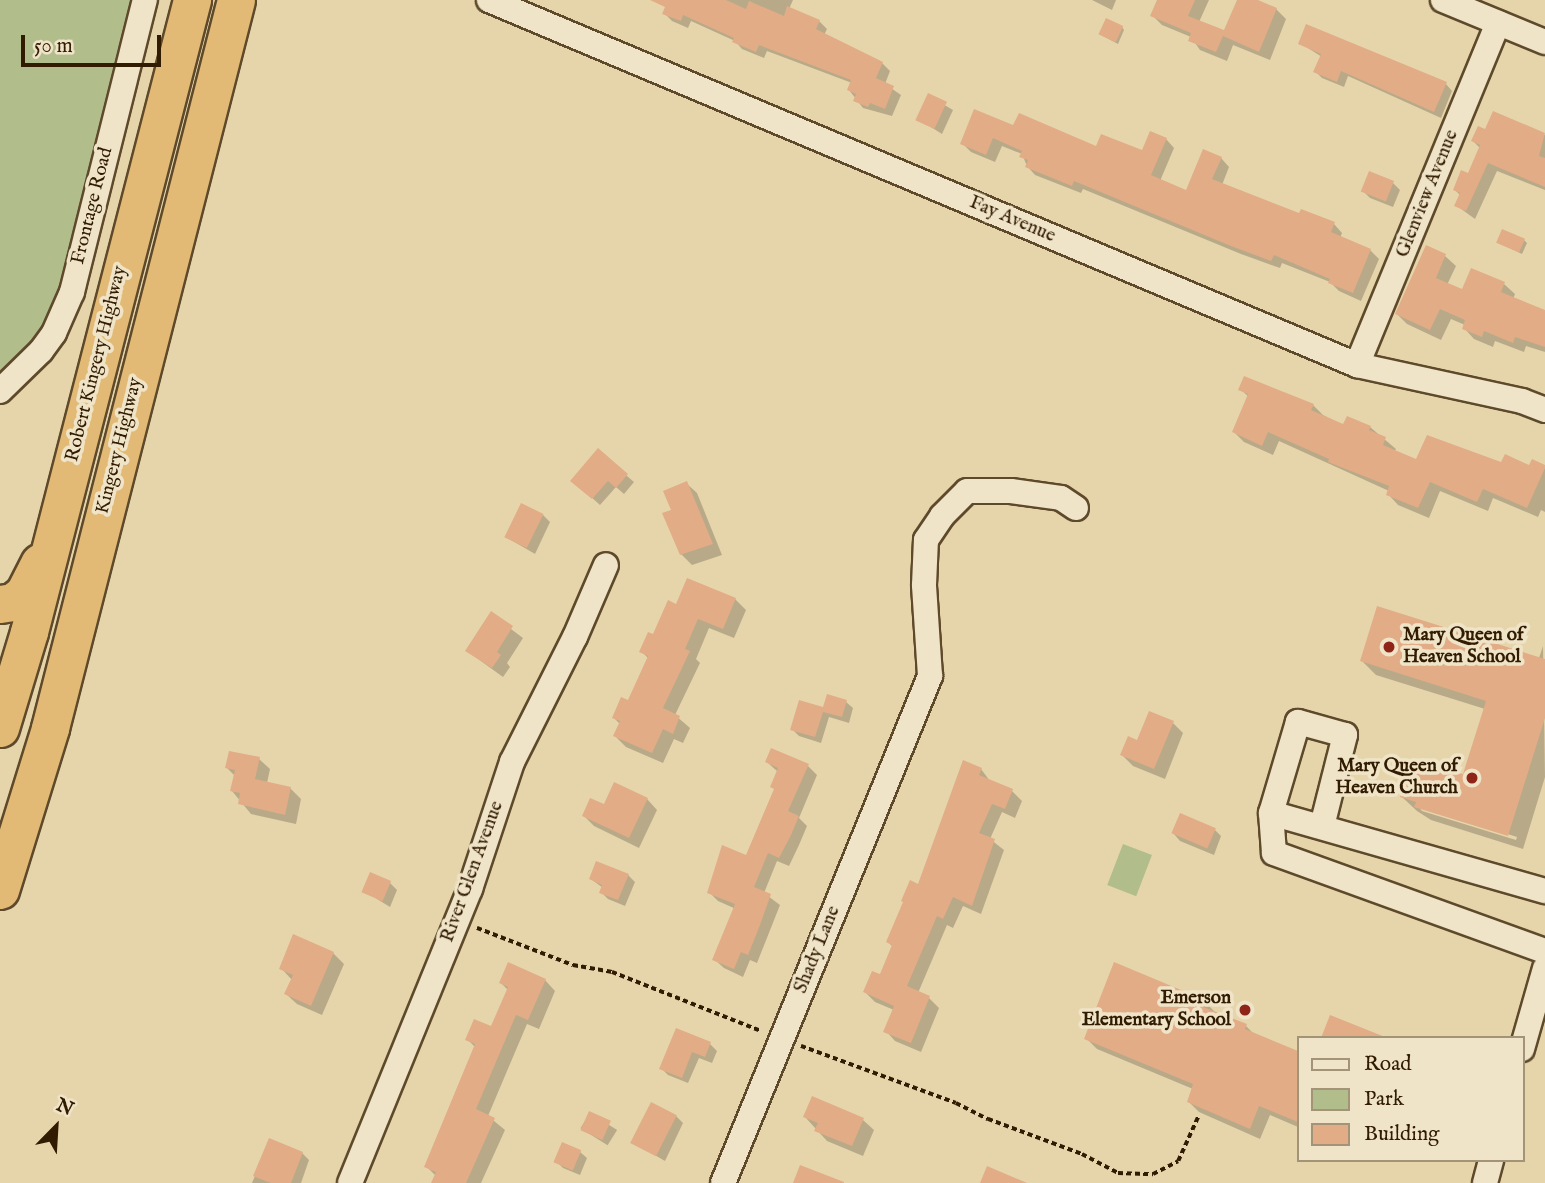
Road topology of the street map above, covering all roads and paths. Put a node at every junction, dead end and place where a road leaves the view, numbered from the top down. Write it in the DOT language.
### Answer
graph roads {
  1 [pos="145,0"];
  2 [pos="192,0"];
  3 [pos="236,0"];
  4 [pos="489,0"];
  5 [pos="1443,0"];
  6 [pos="1498,23"];
  7 [pos="1545,42"];
  8 [pos="1357,365"];
  9 [pos="0,391"];
  10 [pos="1545,410"];
  11 [pos="1076,508"];
  12 [pos="56,524"];
  13 [pos="606,565"];
  14 [pos="0,604"];
  15 [pos="0,656"];
  16 [pos="2,721"];
  17 [pos="1270,813"];
  18 [pos="1322,826"];
  19 [pos="0,890"];
  20 [pos="1545,891"];
  21 [pos="457,919"];
  22 [pos="1545,951"];
  23 [pos="1545,968"];
  24 [pos="782,1039"];
  25 [pos="1524,1042"];
  26 [pos="1198,1116"];
  27 [pos="350,1183"];
  28 [pos="723,1183"];
  1 -- 9 [label="street, Frontage Road"];
  2 -- 12 [label="highway, Robert Kingery Highway"];
  3 -- 19 [label="highway, Kingery Highway"];
  4 -- 8 [label="street, Fay Avenue"];
  5 -- 6 [label="street"];
  6 -- 7 [label="street"];
  6 -- 8 [label="street, Glenview Avenue"];
  8 -- 10 [label="street, Fay Avenue"];
  11 -- 24 [label="street, Shady Lane"];
  12 -- 14 [label="highway"];
  12 -- 16 [label="highway, Robert Kingery Highway"];
  13 -- 21 [label="street, River Glen Avenue"];
  15 -- 16 [label="highway"];
  17 -- 18 [label="street"];
  17 -- 18 [label="street"];
  17 -- 22 [label="street"];
  18 -- 20 [label="street"];
  21 -- 24 [label="path"];
  21 -- 27 [label="street, River Glen Avenue"];
  23 -- 25 [label="street"];
  24 -- 26 [label="path"];
  24 -- 28 [label="street, Shady Lane"];
}
